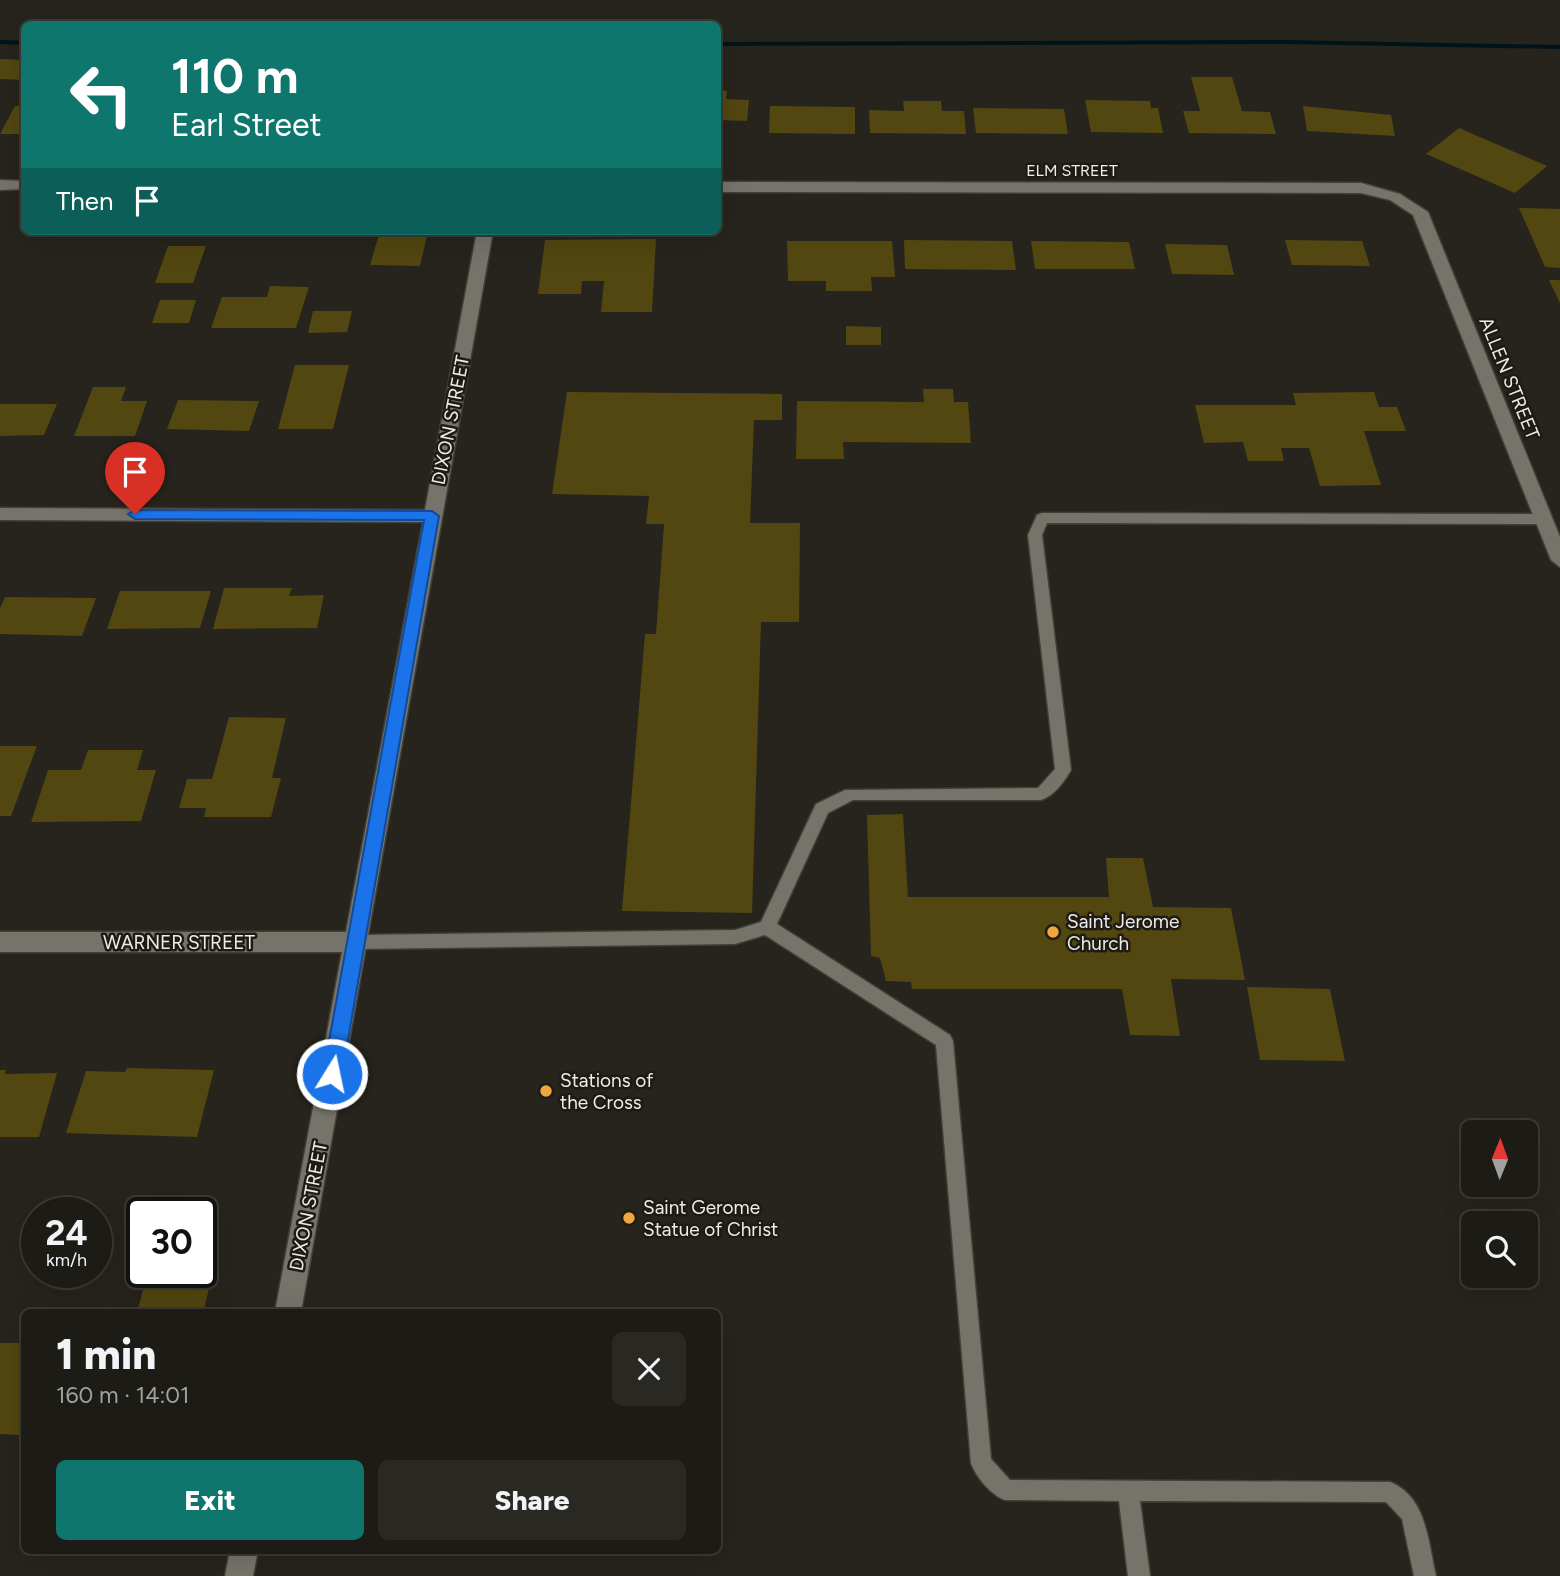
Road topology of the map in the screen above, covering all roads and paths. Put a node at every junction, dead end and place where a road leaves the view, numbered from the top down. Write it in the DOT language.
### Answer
graph roads {
  1 [pos="0,185"];
  2 [pos="21,185"];
  3 [pos="721,187"];
  4 [pos="1420,212"];
  5 [pos="484,235"];
  6 [pos="0,514"];
  7 [pos="432,516"];
  8 [pos="1544,519"];
  9 [pos="1560,560"];
  10 [pos="767,927"];
  11 [pos="0,942"];
  12 [pos="357,942"];
  13 [pos="289,1309"];
  14 [pos="1128,1490"];
  15 [pos="243,1554"];
  16 [pos="239,1576"];
  17 [pos="1139,1576"];
  18 [pos="1425,1576"];
  1 -- 2 [label="street"];
  3 -- 4 [label="street, ELM STREET"];
  4 -- 8 [label="street, ALLEN STREET"];
  5 -- 7 [label="street, DIXON STREET"];
  6 -- 7 [label="street"];
  7 -- 12 [label="street, DIXON STREET"];
  8 -- 9 [label="street, ALLEN STREET"];
  8 -- 10 [label="lane"];
  10 -- 12 [label="lane"];
  10 -- 14 [label="lane"];
  11 -- 12 [label="street, WARNER STREET"];
  12 -- 13 [label="street, DIXON STREET"];
  14 -- 17 [label="lane"];
  14 -- 18 [label="lane"];
  15 -- 16 [label="street"];
}
